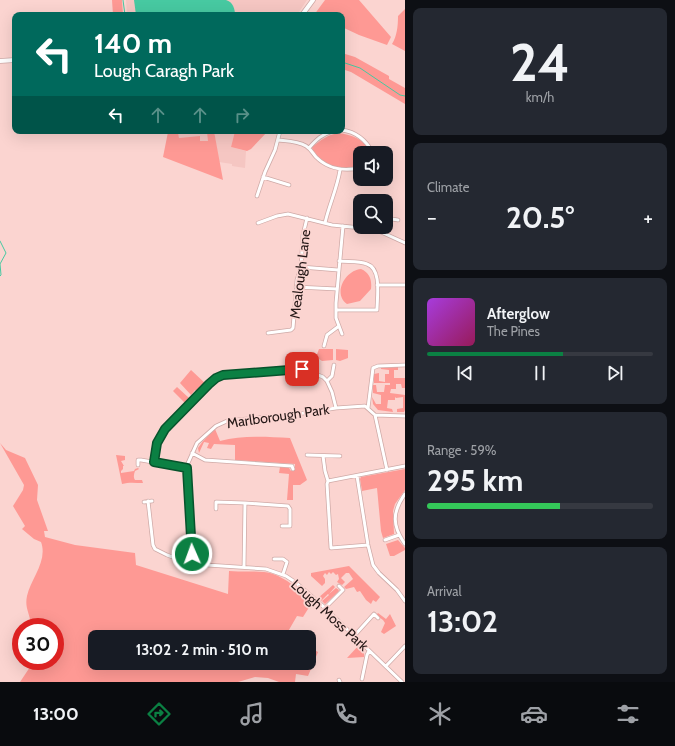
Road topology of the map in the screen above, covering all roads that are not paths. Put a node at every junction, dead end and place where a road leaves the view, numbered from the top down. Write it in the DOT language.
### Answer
graph roads {
  1 [pos="313,0"];
  2 [pos="304,12"];
  3 [pos="12,60"];
  4 [pos="0,61"];
  5 [pos="345,130"];
  6 [pos="279,134"];
  7 [pos="324,134"];
  8 [pos="278,140"];
  9 [pos="368,146"];
  10 [pos="309,148"];
  11 [pos="353,169"];
  12 [pos="340,170"];
  13 [pos="263,177"];
  14 [pos="289,185"];
  15 [pos="257,196"];
  16 [pos="307,218"];
  17 [pos="393,219"];
  18 [pos="398,220"];
  19 [pos="258,223"];
  20 [pos="325,224"];
  21 [pos="343,226"];
  22 [pos="353,227"];
  23 [pos="385,234"];
  24 [pos="405,243"];
  25 [pos="339,261"];
  26 [pos="301,267"];
  27 [pos="338,270"];
  28 [pos="377,285"];
  29 [pos="405,285"];
  30 [pos="296,286"];
  31 [pos="337,289"];
  32 [pos="336,310"];
  33 [pos="339,326"];
  34 [pos="268,333"];
  35 [pos="342,334"];
  36 [pos="324,346"];
  37 [pos="334,365"];
  38 [pos="405,365"];
  39 [pos="327,380"];
  40 [pos="336,408"];
  41 [pos="368,408"];
  42 [pos="375,415"];
  43 [pos="405,416"];
  44 [pos="192,453"];
  45 [pos="307,455"];
  46 [pos="323,456"];
  47 [pos="340,456"];
  48 [pos="154,462"];
  49 [pos="138,465"];
  50 [pos="405,466"];
  51 [pos="187,468"];
  52 [pos="292,469"];
  53 [pos="387,470"];
  54 [pos="357,476"];
  55 [pos="328,481"];
  56 [pos="405,494"];
  57 [pos="152,501"];
  58 [pos="245,503"];
  59 [pos="216,509"];
  60 [pos="282,526"];
  61 [pos="399,535"];
  62 [pos="385,540"];
  63 [pos="405,544"];
  64 [pos="368,546"];
  65 [pos="193,551"];
  66 [pos="274,559"];
  67 [pos="186,561"];
  68 [pos="210,565"];
  69 [pos="244,567"];
  70 [pos="282,574"];
  71 [pos="339,586"];
  72 [pos="405,601"];
  73 [pos="324,608"];
  74 [pos="378,618"];
  75 [pos="354,636"];
  76 [pos="405,646"];
  77 [pos="369,651"];
  78 [pos="386,666"];
  79 [pos="362,679"];
  80 [pos="402,682"];
  1 -- 2 [label="street"];
  3 -- 4 [label="street"];
  5 -- 9 [label="street"];
  6 -- 8 [label="street"];
  7 -- 10 [label="street"];
  8 -- 10 [label="street"];
  8 -- 13 [label="street"];
  10 -- 12 [label="street"];
  11 -- 12 [label="street"];
  12 -- 20 [label="street"];
  13 -- 14 [label="street"];
  13 -- 15 [label="street"];
  16 -- 19 [label="street"];
  16 -- 20 [label="street"];
  16 -- 26 [label="street, Mealough Lane"];
  17 -- 18 [label="street"];
  20 -- 21 [label="street"];
  21 -- 22 [label="street"];
  21 -- 25 [label="street"];
  23 -- 24 [label="street"];
  25 -- 27 [label="street"];
  25 -- 28 [label="street"];
  26 -- 27 [label="street"];
  26 -- 30 [label="street, Mealough Lane"];
  27 -- 31 [label="street"];
  28 -- 29 [label="street"];
  28 -- 32 [label="street"];
  30 -- 31 [label="street"];
  30 -- 34 [label="street, Mealough Lane"];
  31 -- 32 [label="street"];
  32 -- 33 [label="street"];
  33 -- 35 [label="street"];
  33 -- 36 [label="street"];
  37 -- 39 [label="street"];
  38 -- 41 [label="street"];
  39 -- 40 [label="street"];
  39 -- 48 [label="street"];
  40 -- 41 [label="street, Marlborough Park"];
  40 -- 44 [label="street, Marlborough Park"];
  41 -- 42 [label="street"];
  42 -- 43 [label="street"];
  42 -- 53 [label="street"];
  44 -- 51 [label="street, Marlborough Park"];
  44 -- 52 [label="street"];
  45 -- 46 [label="street"];
  46 -- 47 [label="street"];
  46 -- 55 [label="street"];
  48 -- 49 [label="street"];
  48 -- 51 [label="street"];
  50 -- 53 [label="street"];
  51 -- 65 [label="street"];
  53 -- 54 [label="street"];
  54 -- 55 [label="street"];
  54 -- 64 [label="street"];
  55 -- 64 [label="street"];
  56 -- 61 [label="street"];
  57 -- 67 [label="street, Lough Moss Park"];
  58 -- 59 [label="street"];
  58 -- 60 [label="street"];
  58 -- 69 [label="street"];
  61 -- 62 [label="street"];
  61 -- 63 [label="street"];
  64 -- 72 [label="street"];
  65 -- 67 [label="street"];
  65 -- 68 [label="street"];
  66 -- 70 [label="street"];
  67 -- 68 [label="street, Lough Moss Park"];
  68 -- 69 [label="street, Lough Moss Park"];
  69 -- 70 [label="street, Lough Moss Park"];
  70 -- 73 [label="street, Lough Moss Park"];
  71 -- 73 [label="street"];
  73 -- 75 [label="street, Lough Moss Park"];
  74 -- 75 [label="street"];
  75 -- 77 [label="street, Lough Moss Park"];
  76 -- 78 [label="street"];
  77 -- 78 [label="street, Lough Moss Park"];
  77 -- 79 [label="street"];
  78 -- 80 [label="street, Lough Moss Park"];
}
